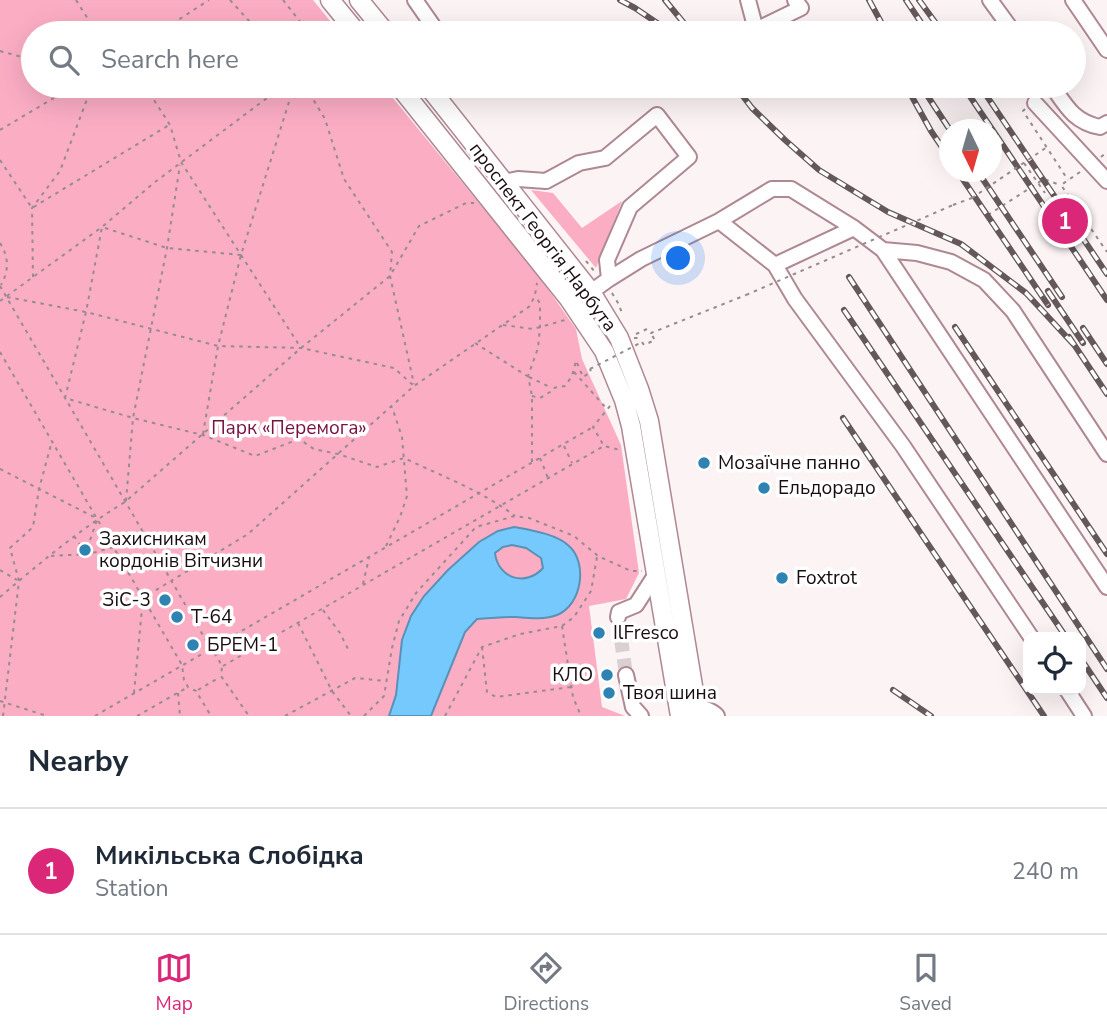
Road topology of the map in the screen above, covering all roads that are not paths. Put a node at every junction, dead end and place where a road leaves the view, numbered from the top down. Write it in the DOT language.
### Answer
graph roads {
  1 [pos="330,0"];
  2 [pos="359,0"];
  3 [pos="415,0"];
  4 [pos="748,0"];
  5 [pos="794,0"];
  6 [pos="990,0"];
  7 [pos="1073,0"];
  8 [pos="347,21"];
  9 [pos="376,21"];
  10 [pos="430,21"];
  11 [pos="754,21"];
  12 [pos="774,21"];
  13 [pos="1005,21"];
  14 [pos="1107,50"];
  15 [pos="409,98"];
  16 [pos="438,98"];
  17 [pos="1060,98"];
  18 [pos="1029,107"];
  19 [pos="1107,123"];
  20 [pos="1107,181"];
  21 [pos="504,182"];
  22 [pos="719,221"];
  23 [pos="854,228"];
  24 [pos="883,250"];
  25 [pos="775,265"];
  26 [pos="609,279"];
  27 [pos="591,292"];
  28 [pos="1107,454"];
  29 [pos="648,572"];
  30 [pos="1107,587"];
  31 [pos="618,617"];
  32 [pos="1028,632"];
  33 [pos="626,676"];
  34 [pos="1070,695"];
  35 [pos="696,709"];
  36 [pos="641,716"];
  37 [pos="680,716"];
  38 [pos="717,716"];
  39 [pos="1084,716"];
  1 -- 8 [label="main road"];
  2 -- 9 [label="main road"];
  3 -- 10 [label="street"];
  4 -- 11 [label="street"];
  5 -- 12 [label="street"];
  6 -- 13 [label="street"];
  7 -- 14 [label="street"];
  15 -- 29 [label="main road, проспект Георгія Нарбута"];
  16 -- 21 [label="main road, проспект Георгія Нарбута"];
  17 -- 19 [label="street"];
  18 -- 20 [label="street"];
  21 -- 26 [label="street"];
  21 -- 27 [label="main road, проспект Георгія Нарбута"];
  22 -- 23 [label="street"];
  22 -- 25 [label="street"];
  22 -- 26 [label="street"];
  23 -- 24 [label="street"];
  23 -- 25 [label="street"];
  24 -- 28 [label="street"];
  24 -- 30 [label="street"];
  25 -- 32 [label="street"];
  26 -- 27 [label="street"];
  27 -- 35 [label="main road, проспект Георгія Нарбута"];
  29 -- 31 [label="street"];
  29 -- 37 [label="main road, проспект Георгія Нарбута"];
  33 -- 36 [label="street"];
  34 -- 39 [label="street"];
  35 -- 38 [label="street"];
}
